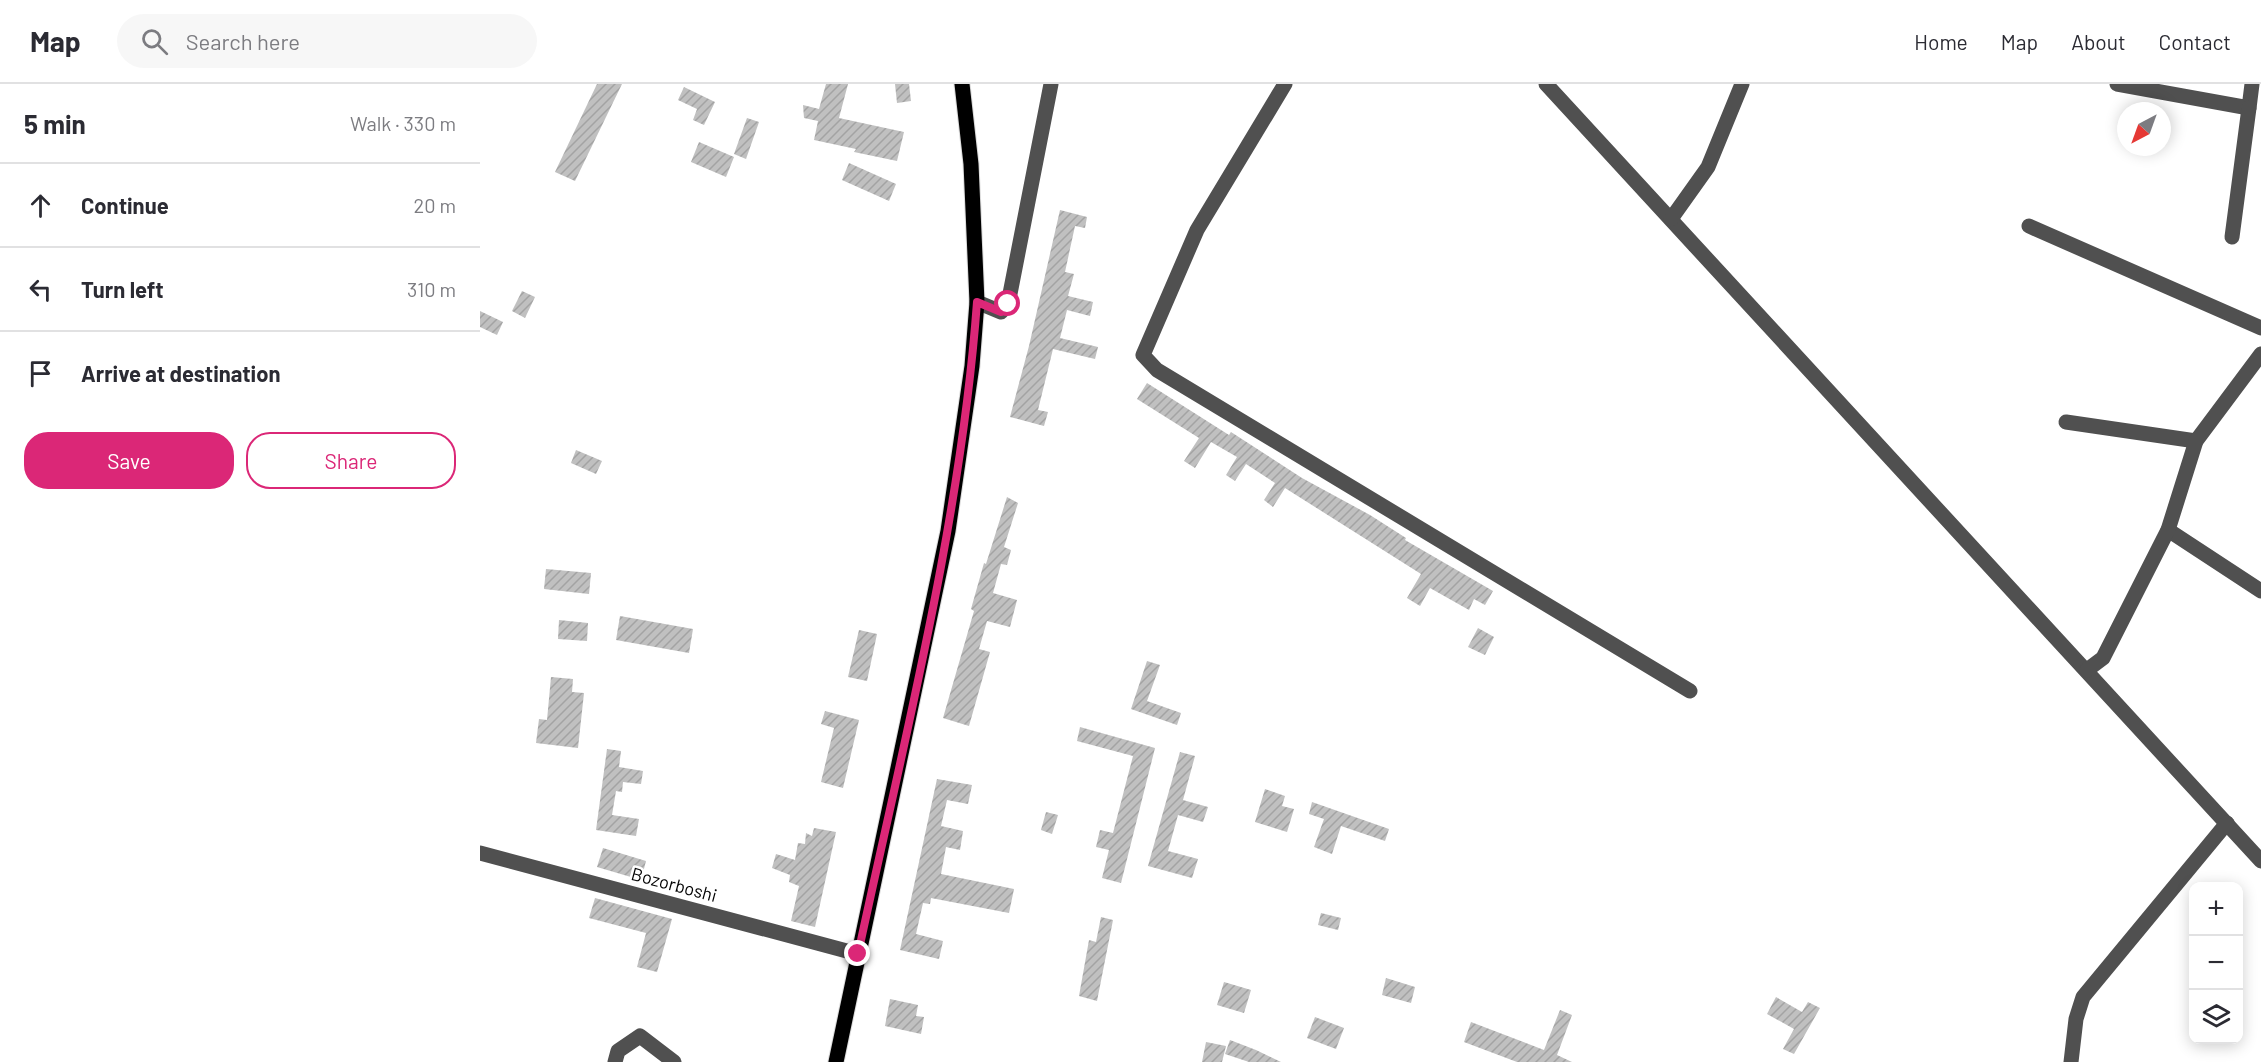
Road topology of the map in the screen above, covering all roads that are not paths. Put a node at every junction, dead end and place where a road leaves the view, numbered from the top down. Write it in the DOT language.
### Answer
graph roads {
  1 [pos="962,84"];
  2 [pos="1051,84"];
  3 [pos="1285,84"];
  4 [pos="1546,84"];
  5 [pos="1742,84"];
  6 [pos="2117,84"];
  7 [pos="2252,84"];
  8 [pos="2249,108"];
  9 [pos="1671,219"];
  10 [pos="2029,226"];
  11 [pos="2232,237"];
  12 [pos="977,302"];
  13 [pos="2261,328"];
  14 [pos="2261,354"];
  15 [pos="2066,422"];
  16 [pos="2196,441"];
  17 [pos="2168,530"];
  18 [pos="2261,591"];
  19 [pos="2087,670"];
  20 [pos="1690,691"];
  21 [pos="2227,823"];
  22 [pos="480,853"];
  23 [pos="2261,861"];
  24 [pos="858,954"];
  25 [pos="615,1062"];
  26 [pos="674,1062"];
  27 [pos="836,1062"];
  28 [pos="2071,1062"];
  1 -- 12 [label="main road"];
  2 -- 12 [label="street"];
  3 -- 20 [label="street"];
  4 -- 9 [label="street"];
  5 -- 9 [label="street"];
  6 -- 8 [label="street"];
  7 -- 8 [label="street"];
  8 -- 11 [label="street"];
  9 -- 19 [label="street"];
  10 -- 13 [label="street"];
  12 -- 24 [label="main road"];
  14 -- 16 [label="street"];
  15 -- 16 [label="street"];
  16 -- 17 [label="street"];
  17 -- 18 [label="street"];
  17 -- 19 [label="street"];
  19 -- 21 [label="street"];
  21 -- 23 [label="street"];
  21 -- 28 [label="street"];
  22 -- 24 [label="street, Bozorboshi"];
  24 -- 27 [label="main road"];
  25 -- 26 [label="street"];
}
